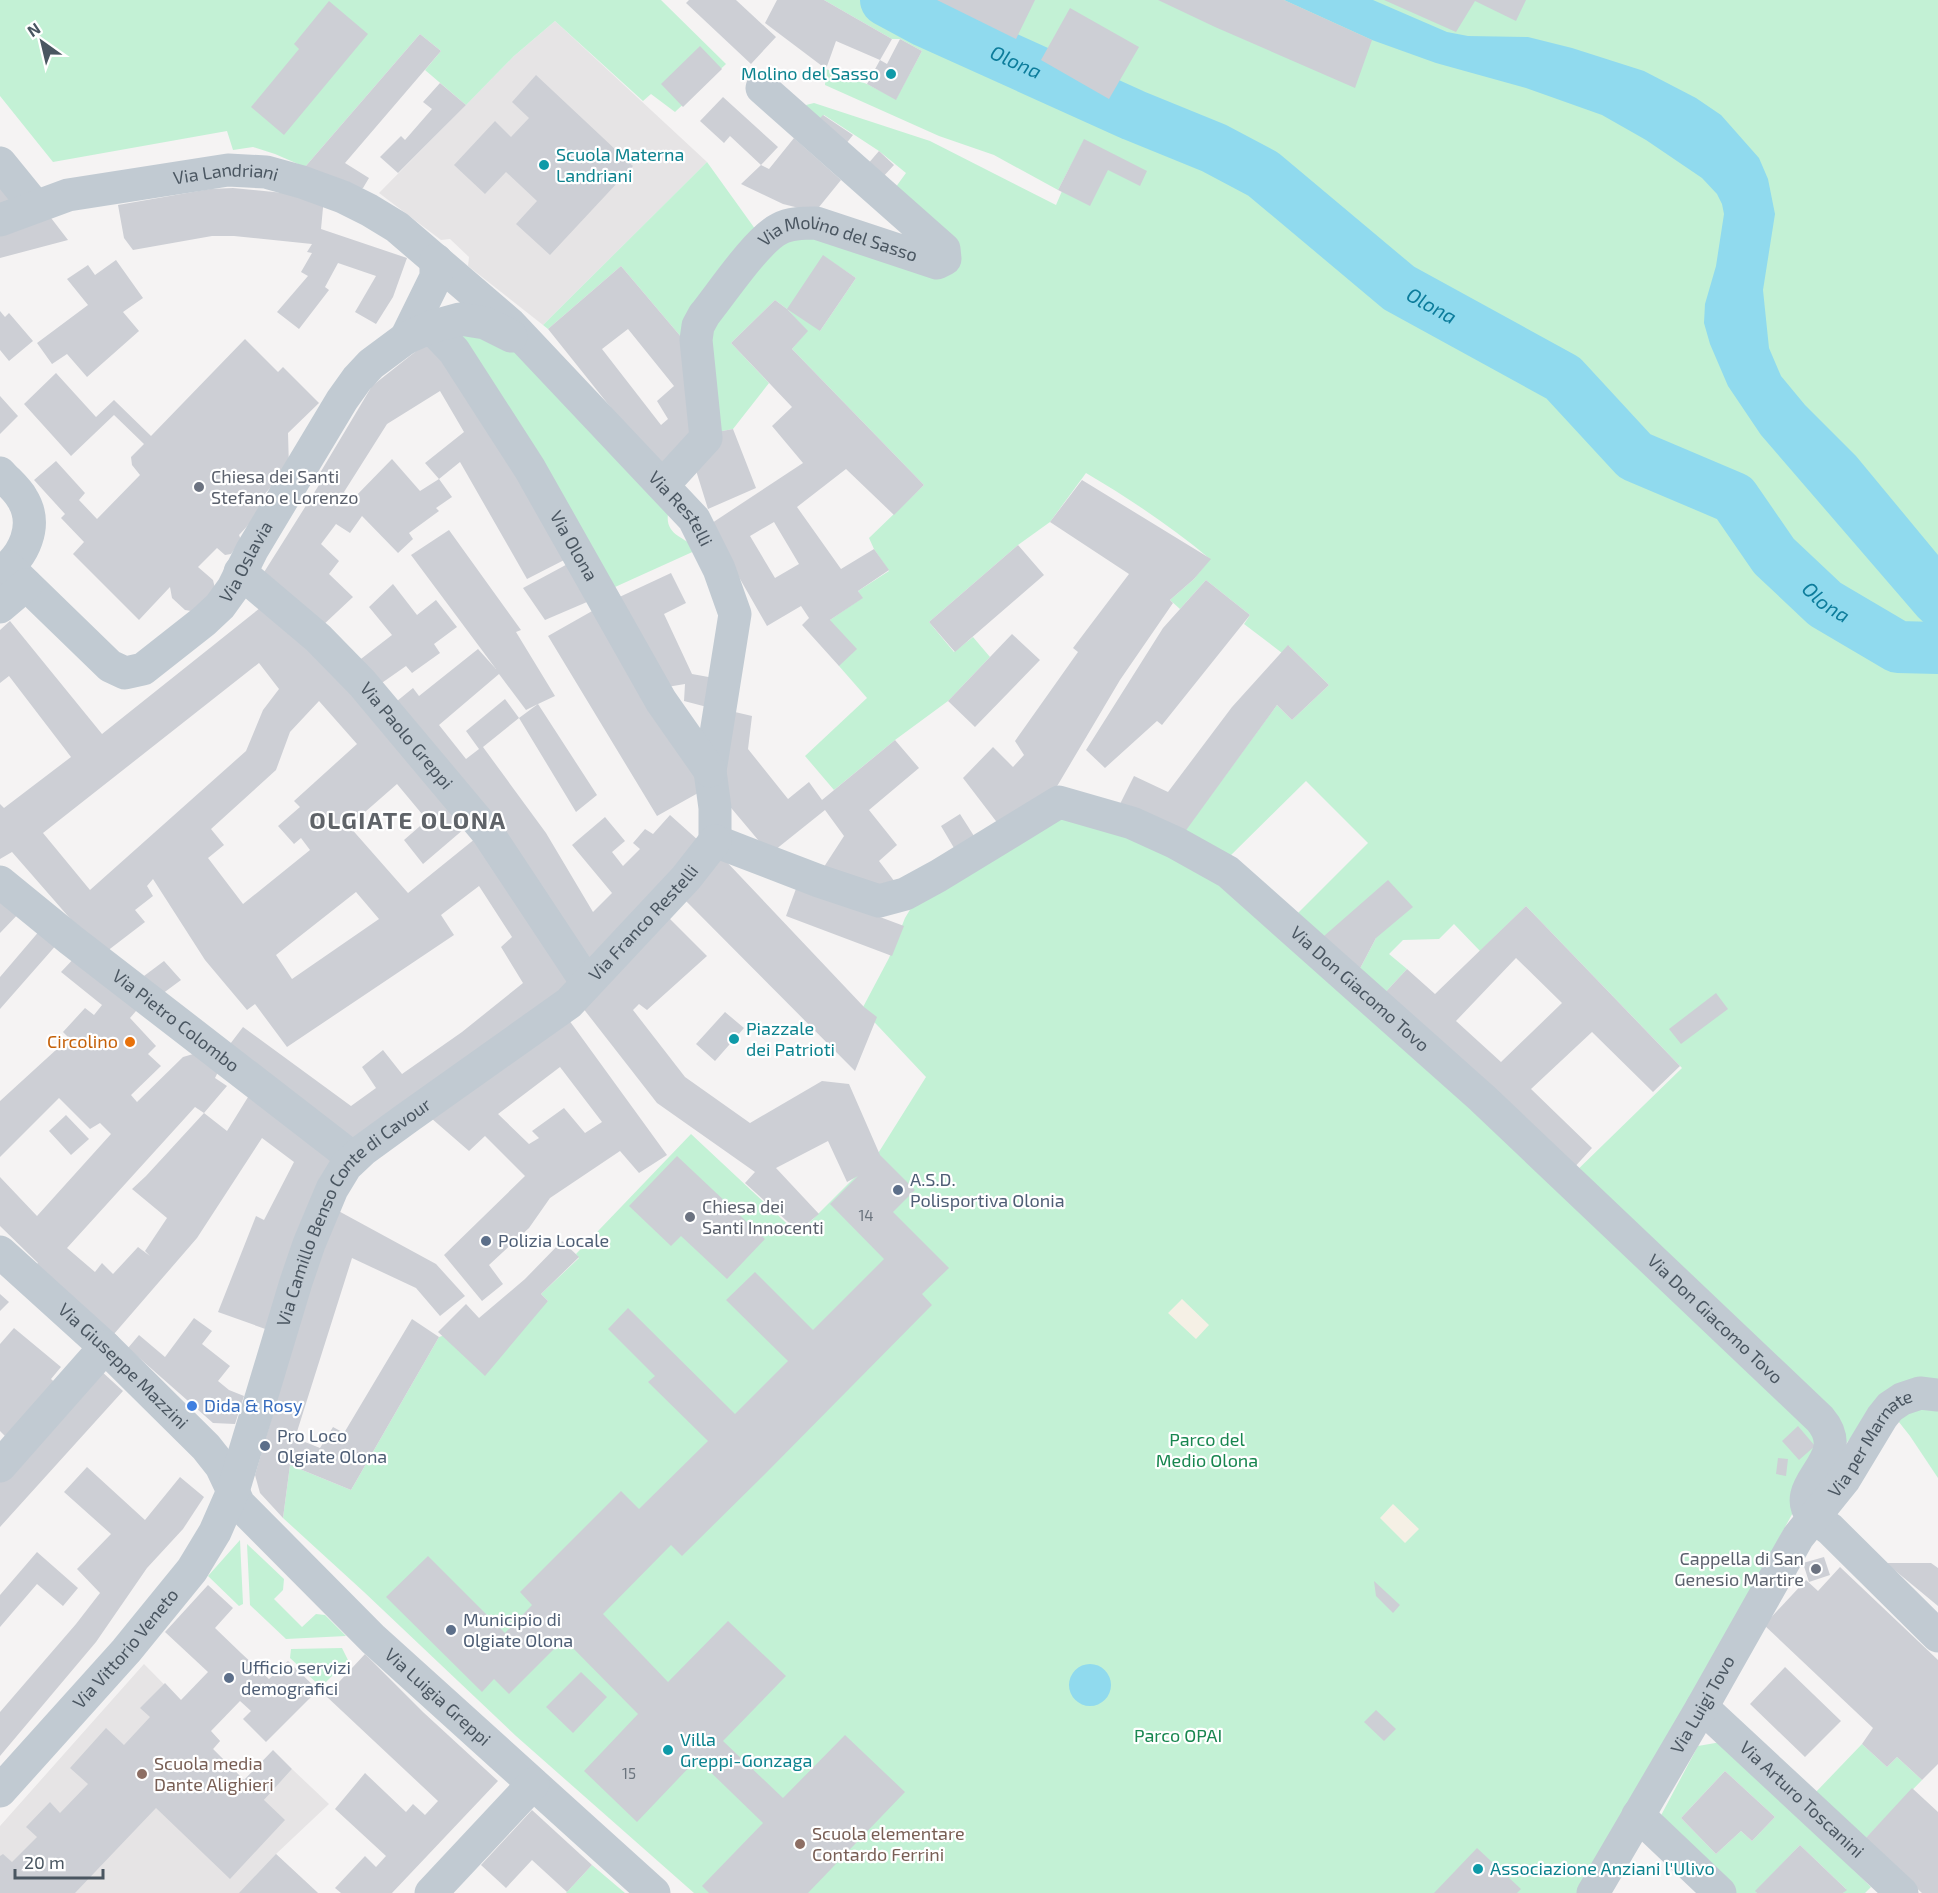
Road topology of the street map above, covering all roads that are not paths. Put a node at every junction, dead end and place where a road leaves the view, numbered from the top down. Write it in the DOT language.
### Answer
graph roads {
  1 [pos="762,88"];
  2 [pos="0,163"];
  3 [pos="35,206"];
  4 [pos="0,220"];
  5 [pos="436,260"];
  6 [pos="419,332"];
  7 [pos="543,358"];
  8 [pos="0,473"];
  9 [pos="663,485"];
  10 [pos="240,572"];
  11 [pos="11,575"];
  12 [pos="0,607"];
  13 [pos="710,771"];
  14 [pos="716,840"];
  15 [pos="0,882"];
  16 [pos="578,993"];
  17 [pos="346,1166"];
  18 [pos="0,1251"];
  19 [pos="105,1347"];
  20 [pos="1938,1395"];
  21 [pos="0,1466"];
  22 [pos="232,1491"];
  23 [pos="1814,1517"];
  24 [pos="1938,1636"];
  25 [pos="1701,1707"];
  26 [pos="533,1784"];
  27 [pos="0,1791"];
  28 [pos="1638,1815"];
  29 [pos="431,1893"];
  30 [pos="654,1893"];
  31 [pos="1593,1893"];
  32 [pos="1720,1893"];
  33 [pos="1902,1893"];
  1 -- 9 [label="street, Via Molino del Sasso"];
  2 -- 3 [label="street"];
  3 -- 4 [label="street, Via Landriani"];
  3 -- 5 [label="street, Via Landriani"];
  5 -- 6 [label="street, Via Oslavia"];
  5 -- 7 [label="street, Via Restelli"];
  6 -- 7 [label="street, Via Oslavia"];
  6 -- 10 [label="street, Via Oslavia"];
  6 -- 13 [label="street, Via Olona"];
  7 -- 9 [label="street, Via Restelli"];
  8 -- 11 [label="street"];
  9 -- 13 [label="street, Via Restelli"];
  10 -- 11 [label="street, Via Oslavia"];
  10 -- 16 [label="street, Via Paolo Greppi"];
  11 -- 12 [label="street"];
  13 -- 14 [label="street, Via Restelli"];
  14 -- 16 [label="street, Via Franco Restelli"];
  14 -- 23 [label="street, Via Don Giacomo Tovo"];
  15 -- 17 [label="street, Via Pietro Colombo"];
  16 -- 17 [label="street, Via Camillo Benso Conte di Cavour"];
  17 -- 22 [label="street, Via Camillo Benso Conte di Cavour"];
  18 -- 19 [label="street, Via Giuseppe Mazzini"];
  19 -- 21 [label="street"];
  19 -- 22 [label="street, Via Giuseppe Mazzini"];
  20 -- 23 [label="street, Via per Marnate"];
  22 -- 26 [label="street, Via Luigia Greppi"];
  22 -- 27 [label="street, Via Vittorio Veneto"];
  23 -- 24 [label="street"];
  23 -- 25 [label="street, Via Luigi Tovo"];
  25 -- 28 [label="street, Via Luigi Tovo"];
  25 -- 33 [label="street, Via Arturo Toscanini"];
  26 -- 29 [label="street"];
  26 -- 30 [label="street, Via Luigia Greppi"];
  28 -- 31 [label="street, Via Luigi Tovo"];
  28 -- 32 [label="street"];
}
